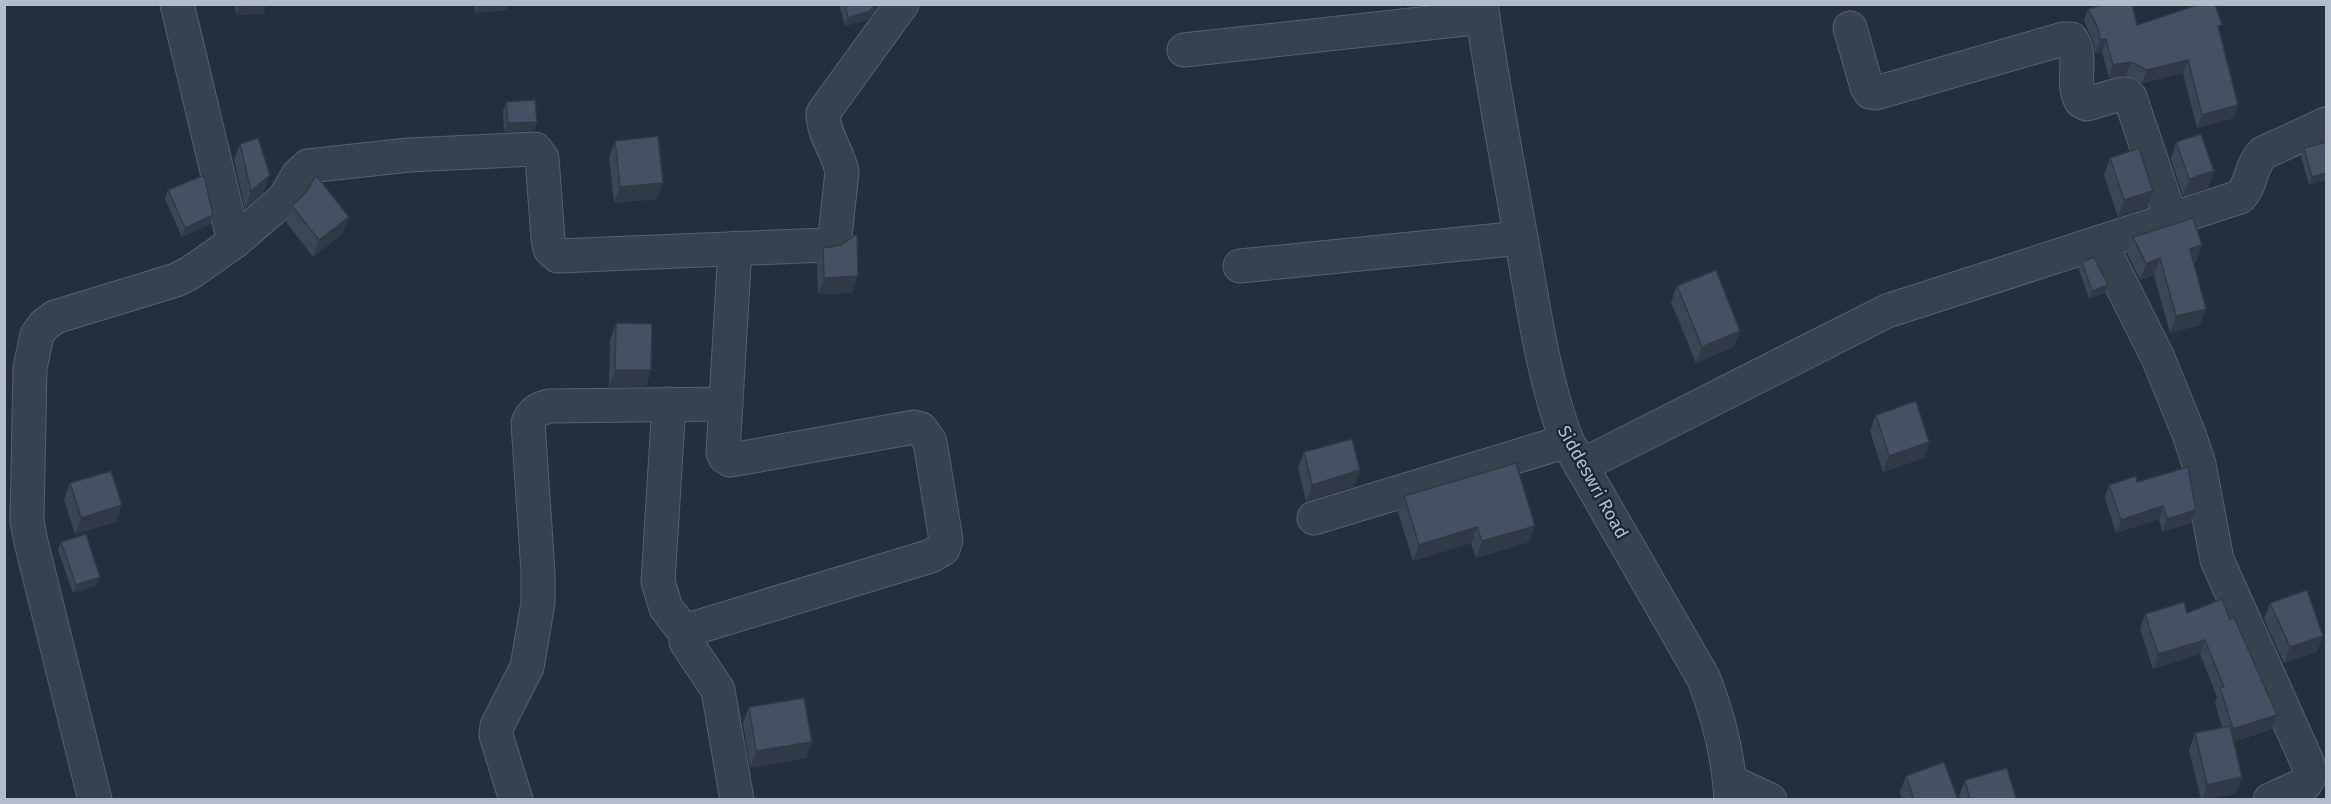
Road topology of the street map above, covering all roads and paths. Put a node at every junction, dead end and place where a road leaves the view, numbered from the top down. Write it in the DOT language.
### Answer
graph roads {
  1 [pos="177,4"];
  2 [pos="902,4"];
  3 [pos="1482,11"];
  4 [pos="1850,28"];
  5 [pos="1184,50"];
  6 [pos="2326,124"];
  7 [pos="2171,219"];
  8 [pos="1521,238"];
  9 [pos="234,242"];
  10 [pos="2100,242"];
  11 [pos="735,248"];
  12 [pos="1240,266"];
  13 [pos="669,404"];
  14 [pos="726,404"];
  15 [pos="1574,454"];
  16 [pos="1314,518"];
  17 [pos="687,635"];
  18 [pos="1731,791"];
  19 [pos="95,800"];
  20 [pos="516,800"];
  21 [pos="737,800"];
  22 [pos="1770,800"];
  23 [pos="2270,800"];
  1 -- 9 [label="street"];
  2 -- 11 [label="street"];
  3 -- 5 [label="street"];
  3 -- 8 [label="street, Siddeswri Road"];
  4 -- 7 [label="street"];
  6 -- 7 [label="street"];
  7 -- 10 [label="street"];
  8 -- 12 [label="street"];
  8 -- 15 [label="street, Siddeswri Road"];
  9 -- 11 [label="street"];
  9 -- 19 [label="street"];
  10 -- 15 [label="street"];
  10 -- 23 [label="street"];
  11 -- 14 [label="street"];
  13 -- 14 [label="street"];
  13 -- 17 [label="street"];
  13 -- 20 [label="street"];
  14 -- 17 [label="street"];
  15 -- 16 [label="street"];
  15 -- 18 [label="street, Siddeswri Road"];
  17 -- 21 [label="street"];
  18 -- 22 [label="street"];
}
